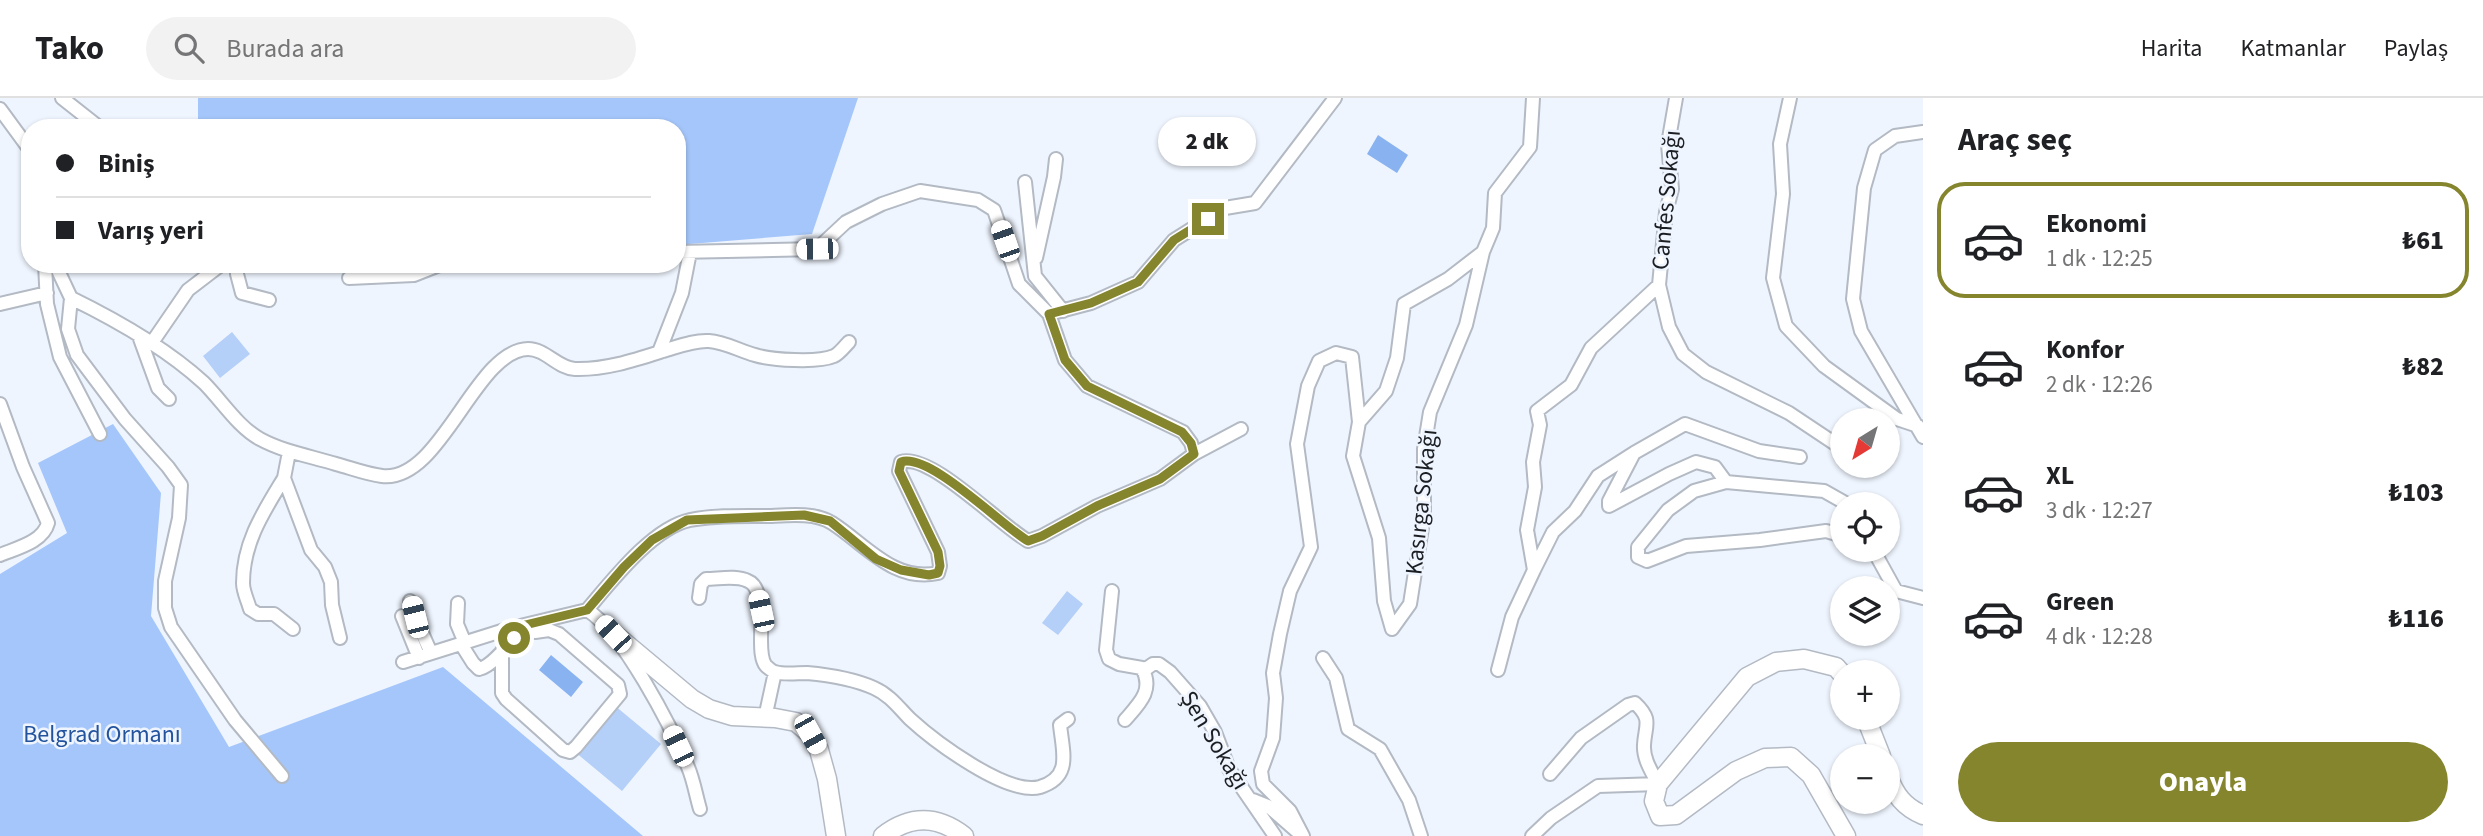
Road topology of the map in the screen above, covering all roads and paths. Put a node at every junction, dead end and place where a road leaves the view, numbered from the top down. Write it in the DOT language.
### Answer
graph roads {
  1 [pos="62,98"];
  2 [pos="1335,98"];
  3 [pos="1533,98"];
  4 [pos="1675,98"];
  5 [pos="1790,98"];
  6 [pos="0,109"];
  7 [pos="89,119"];
  8 [pos="1923,132"];
  9 [pos="21,138"];
  10 [pos="1056,159"];
  11 [pos="1025,182"];
  12 [pos="686,252"];
  13 [pos="1483,252"];
  14 [pos="1034,265"];
  15 [pos="46,273"];
  16 [pos="59,273"];
  17 [pos="210,273"];
  18 [pos="236,273"];
  19 [pos="419,273"];
  20 [pos="683,273"];
  21 [pos="349,278"];
  22 [pos="1659,285"];
  23 [pos="47,293"];
  24 [pos="71,298"];
  25 [pos="269,300"];
  26 [pos="0,304"];
  27 [pos="1063,311"];
  28 [pos="1049,314"];
  29 [pos="139,336"];
  30 [pos="849,342"];
  31 [pos="150,344"];
  32 [pos="659,352"];
  33 [pos="169,399"];
  34 [pos="0,404"];
  35 [pos="1359,422"];
  36 [pos="1241,429"];
  37 [pos="1921,431"];
  38 [pos="100,434"];
  39 [pos="1830,440"];
  40 [pos="289,452"];
  41 [pos="1634,453"];
  42 [pos="1194,454"];
  43 [pos="1800,457"];
  44 [pos="284,478"];
  45 [pos="1726,482"];
  46 [pos="1830,494"];
  47 [pos="1830,532"];
  48 [pos="0,555"];
  49 [pos="1880,562"];
  50 [pos="1534,570"];
  51 [pos="1112,591"];
  52 [pos="699,598"];
  53 [pos="1923,598"];
  54 [pos="410,601"];
  55 [pos="458,603"];
  56 [pos="587,610"];
  57 [pos="402,616"];
  58 [pos="525,625"];
  59 [pos="293,629"];
  60 [pos="613,634"];
  61 [pos="340,638"];
  62 [pos="463,643"];
  63 [pos="502,650"];
  64 [pos="425,655"];
  65 [pos="1323,658"];
  66 [pos="403,662"];
  67 [pos="1830,666"];
  68 [pos="1499,670"];
  69 [pos="1143,671"];
  70 [pos="775,672"];
  71 [pos="765,718"];
  72 [pos="1068,719"];
  73 [pos="1125,720"];
  74 [pos="1550,774"];
  75 [pos="282,776"];
  76 [pos="1658,784"];
  77 [pos="1900,798"];
  78 [pos="1252,799"];
  79 [pos="700,809"];
  80 [pos="1923,814"];
  81 [pos="836,836"];
  82 [pos="883,836"];
  83 [pos="964,836"];
  84 [pos="1275,836"];
  85 [pos="1303,836"];
  86 [pos="1421,836"];
  87 [pos="1532,836"];
  88 [pos="1846,836"];
  1 -- 7 [label="street"];
  2 -- 27 [label="street"];
  3 -- 13 [label="street, Kasırga Sokağı"];
  4 -- 22 [label="street, Canfes Sokağı"];
  5 -- 37 [label="street"];
  6 -- 9 [label="street"];
  8 -- 37 [label="street"];
  10 -- 14 [label="street"];
  11 -- 14 [label="street"];
  12 -- 28 [label="street"];
  13 -- 35 [label="street"];
  13 -- 35 [label="street, Kasırga Sokağı"];
  14 -- 27 [label="street"];
  15 -- 23 [label="street"];
  16 -- 24 [label="street"];
  17 -- 31 [label="street"];
  18 -- 25 [label="street"];
  19 -- 21 [label="street"];
  20 -- 32 [label="street"];
  22 -- 39 [label="street"];
  22 -- 50 [label="street, Canfes Sokağı"];
  23 -- 26 [label="street"];
  23 -- 38 [label="street"];
  24 -- 29 [label="street"];
  24 -- 75 [label="street"];
  27 -- 28 [label="street"];
  28 -- 42 [label="street"];
  29 -- 31 [label="street"];
  29 -- 33 [label="street"];
  30 -- 32 [label="street"];
  31 -- 40 [label="street"];
  32 -- 40 [label="street"];
  34 -- 48 [label="street"];
  35 -- 85 [label="street"];
  36 -- 42 [label="street"];
  40 -- 44 [label="street"];
  41 -- 43 [label="street"];
  41 -- 45 [label="street"];
  41 -- 50 [label="street"];
  42 -- 56 [label="street"];
  44 -- 59 [label="street"];
  44 -- 61 [label="street"];
  45 -- 46 [label="street"];
  45 -- 47 [label="street"];
  49 -- 53 [label="street"];
  50 -- 68 [label="street"];
  51 -- 69 [label="street"];
  52 -- 70 [label="street"];
  54 -- 64 [label="street"];
  55 -- 62 [label="street"];
  56 -- 58 [label="street"];
  56 -- 60 [label="street"];
  57 -- 64 [label="street"];
  58 -- 62 [label="street"];
  58 -- 63 [label="street"];
  58 -- 63 [label="street"];
  60 -- 71 [label="street"];
  60 -- 79 [label="street"];
  62 -- 63 [label="street"];
  62 -- 64 [label="street"];
  64 -- 66 [label="street"];
  65 -- 86 [label="street"];
  67 -- 76 [label="street"];
  69 -- 73 [label="street"];
  69 -- 78 [label="street, Şen Sokağı"];
  70 -- 71 [label="street"];
  70 -- 72 [label="street"];
  71 -- 81 [label="street"];
  74 -- 76 [label="street"];
  76 -- 87 [label="street"];
  76 -- 88 [label="street"];
  77 -- 80 [label="street"];
  78 -- 84 [label="street, Şen Sokağı"];
  78 -- 85 [label="street"];
  82 -- 83 [label="street"];
}
